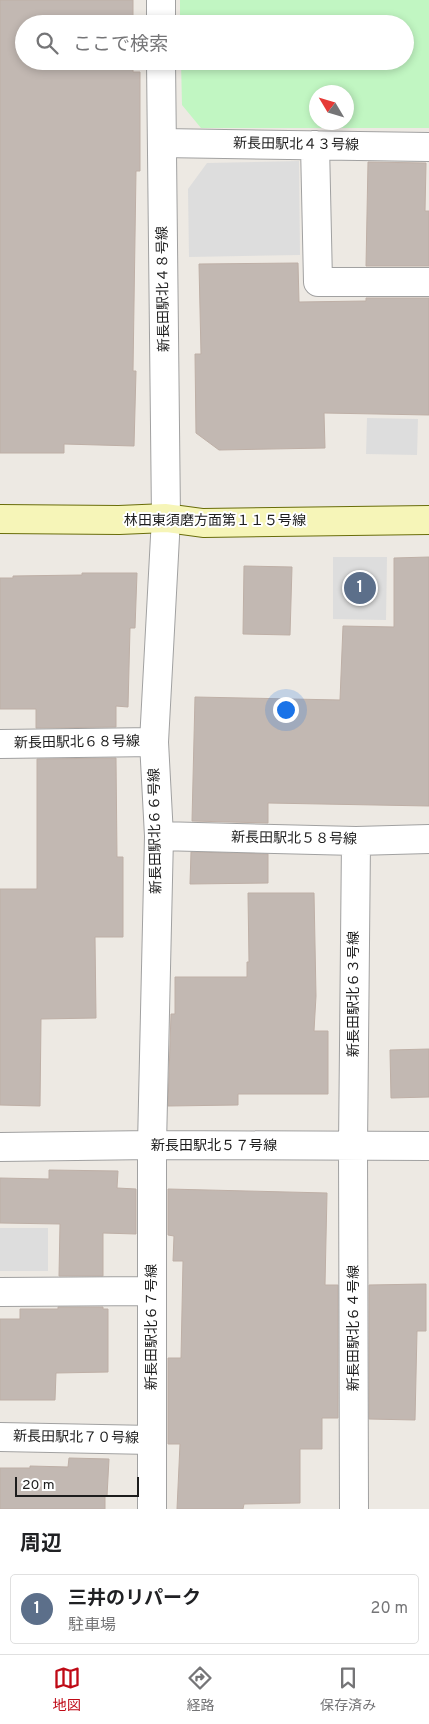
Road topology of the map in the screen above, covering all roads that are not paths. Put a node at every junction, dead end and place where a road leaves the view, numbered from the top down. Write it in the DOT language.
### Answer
graph roads {
  1 [pos="161,0"];
  2 [pos="161,15"];
  3 [pos="161,70"];
  4 [pos="162,144"];
  5 [pos="315,144"];
  6 [pos="429,146"];
  7 [pos="429,282"];
  8 [pos="166,518"];
  9 [pos="0,519"];
  10 [pos="429,520"];
  11 [pos="154,742"];
  12 [pos="0,744"];
  13 [pos="159,836"];
  14 [pos="429,839"];
  15 [pos="356,841"];
  16 [pos="152,1145"];
  17 [pos="429,1146"];
  18 [pos="0,1147"];
  19 [pos="353,1147"];
  20 [pos="152,1291"];
  21 [pos="0,1292"];
  22 [pos="0,1437"];
  23 [pos="152,1440"];
  24 [pos="152,1509"];
  25 [pos="354,1509"];
  1 -- 2 [label="street"];
  3 -- 4 [label="street, 新長田駅北４８号線"];
  4 -- 5 [label="street, 新長田駅北４３号線"];
  4 -- 8 [label="street, 新長田駅北４８号線"];
  5 -- 6 [label="street, 新長田駅北４３号線"];
  5 -- 7 [label="street"];
  8 -- 9 [label="street, 林田東須磨方面第１１５号線"];
  8 -- 10 [label="street, 林田東須磨方面第１１５号線"];
  8 -- 11 [label="street, 新長田駅北６６号線"];
  11 -- 12 [label="street, 新長田駅北６８号線"];
  11 -- 13 [label="street, 新長田駅北６６号線"];
  13 -- 15 [label="street, 新長田駅北５８号線"];
  13 -- 16 [label="street, 新長田駅北６６号線"];
  14 -- 15 [label="street, 新長田駅北５８号線"];
  15 -- 19 [label="street, 新長田駅北６３号線"];
  16 -- 18 [label="street, 新長田駅北５７号線"];
  16 -- 19 [label="street, 新長田駅北５７号線"];
  16 -- 20 [label="street, 新長田駅北６７号線"];
  17 -- 19 [label="street, 新長田駅北５７号線"];
  19 -- 25 [label="street, 新長田駅北６４号線"];
  20 -- 21 [label="street"];
  20 -- 23 [label="street, 新長田駅北６７号線"];
  22 -- 23 [label="street, 新長田駅北７０号線"];
  23 -- 24 [label="street, 新長田駅北６７号線"];
}
